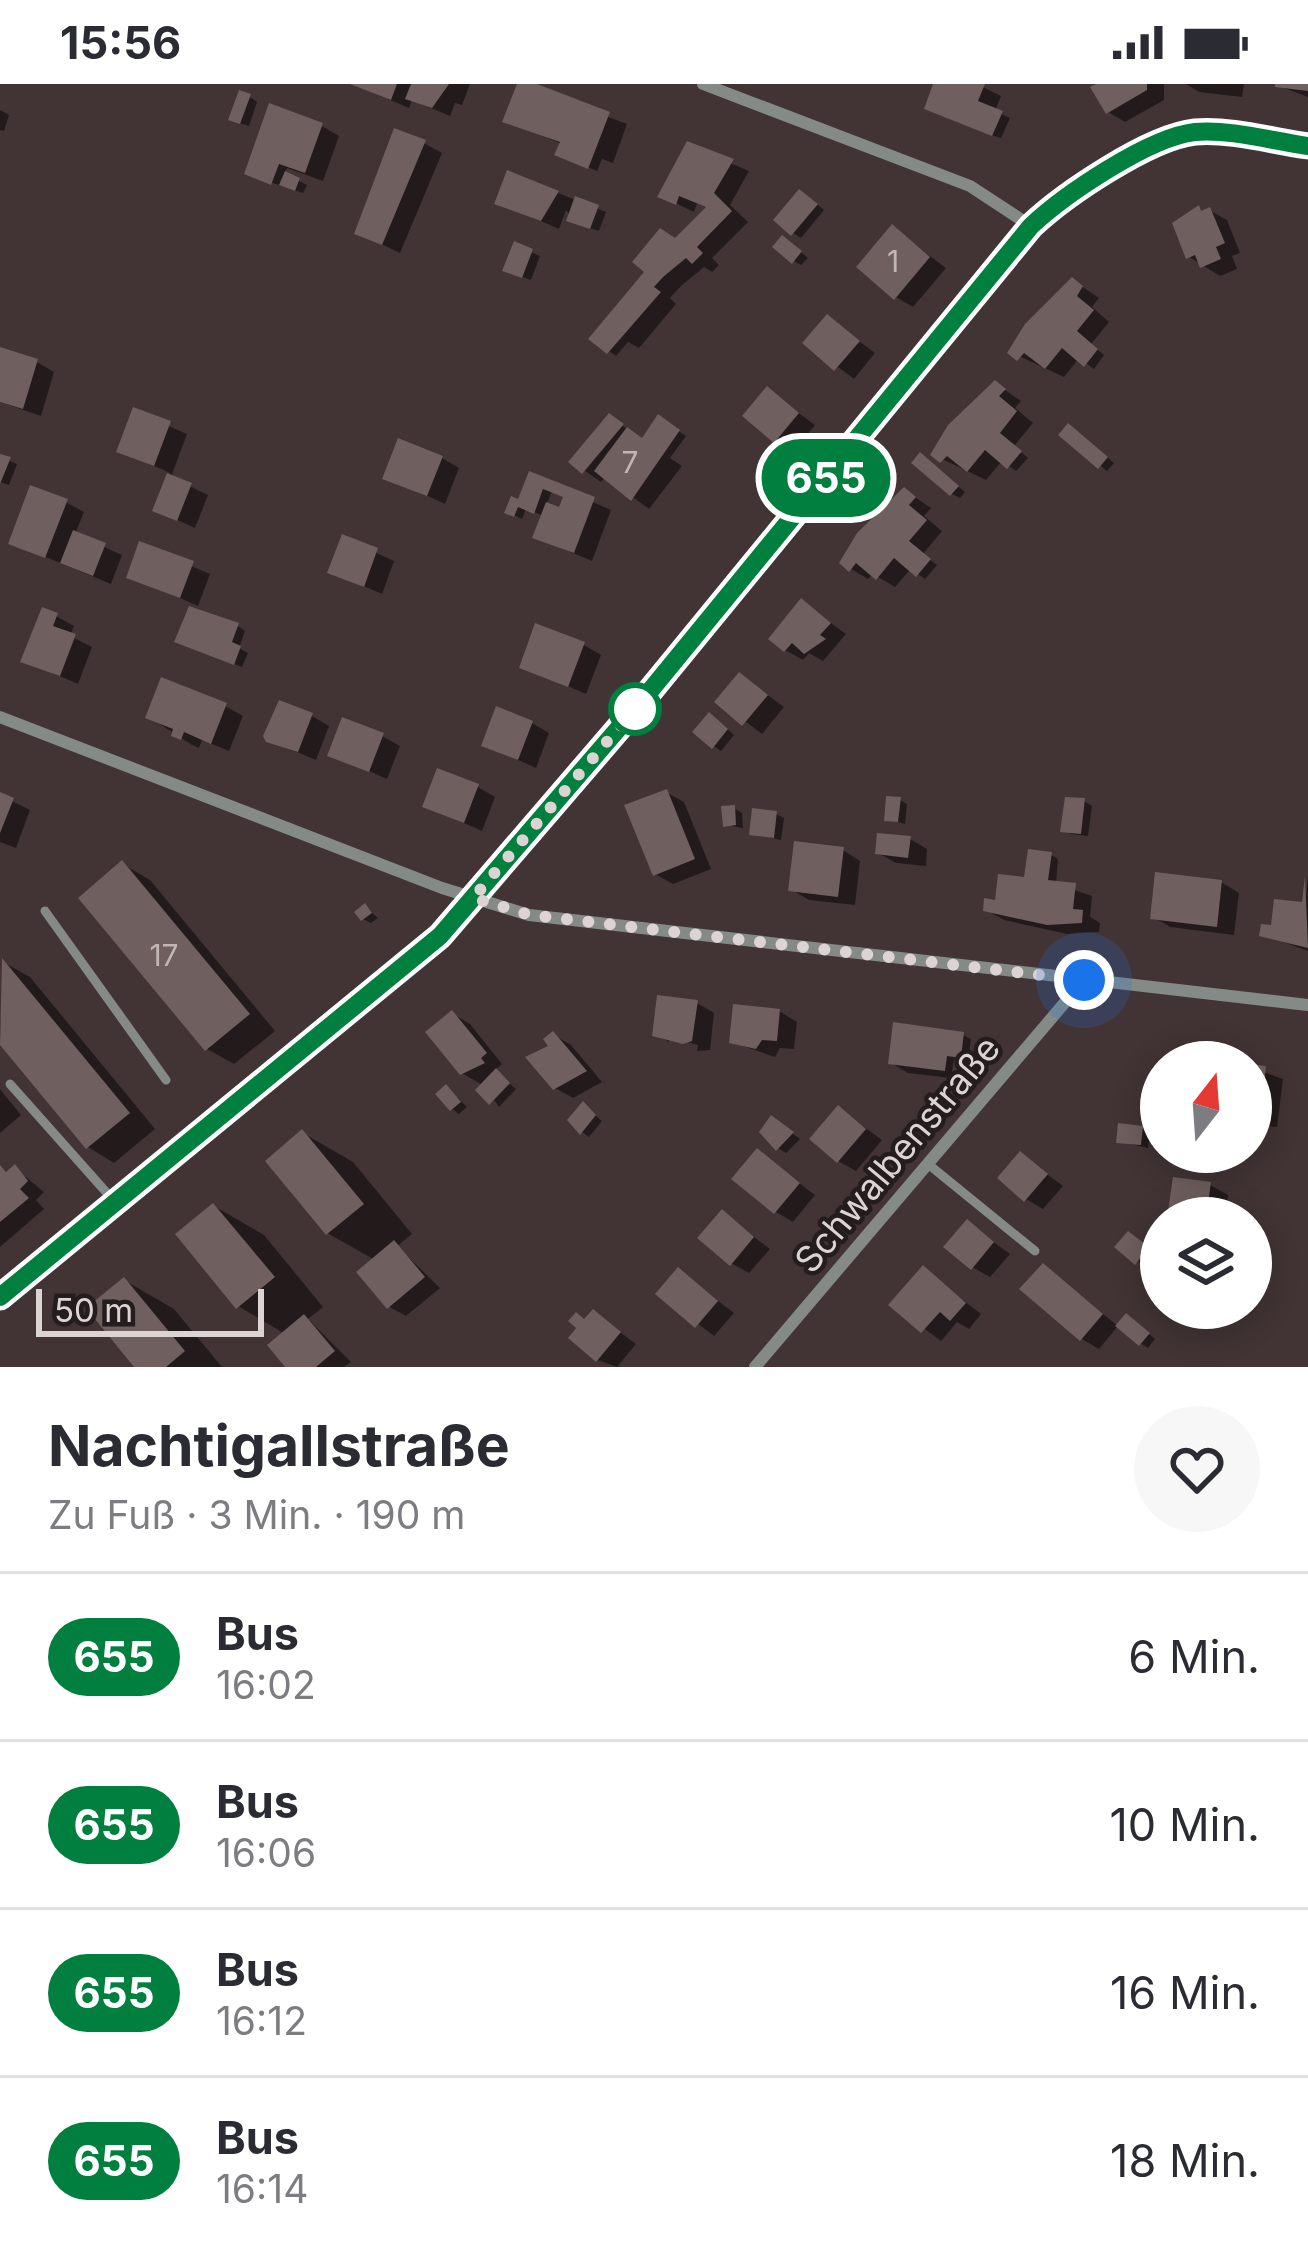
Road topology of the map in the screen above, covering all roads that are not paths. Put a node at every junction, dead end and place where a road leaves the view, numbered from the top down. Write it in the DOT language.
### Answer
graph roads {
  1 [pos="703,84"];
  2 [pos="1308,146"];
  3 [pos="1031,226"];
  4 [pos="0,717"];
  5 [pos="473,898"];
  6 [pos="45,911"];
  7 [pos="1084,980"];
  8 [pos="1308,1005"];
  9 [pos="166,1080"];
  10 [pos="10,1084"];
  11 [pos="928,1164"];
  12 [pos="114,1201"];
  13 [pos="1035,1251"];
  14 [pos="0,1297"];
  15 [pos="755,1367"];
  1 -- 3 [label="street"];
  2 -- 3 [label="street"];
  3 -- 5 [label="street"];
  4 -- 5 [label="street"];
  5 -- 7 [label="street"];
  5 -- 12 [label="street"];
  6 -- 9 [label="lane"];
  7 -- 8 [label="street"];
  7 -- 11 [label="street, Schwalbenstraße"];
  10 -- 12 [label="lane"];
  11 -- 13 [label="lane"];
  11 -- 15 [label="street, Schwalbenstraße"];
  12 -- 14 [label="street"];
}
